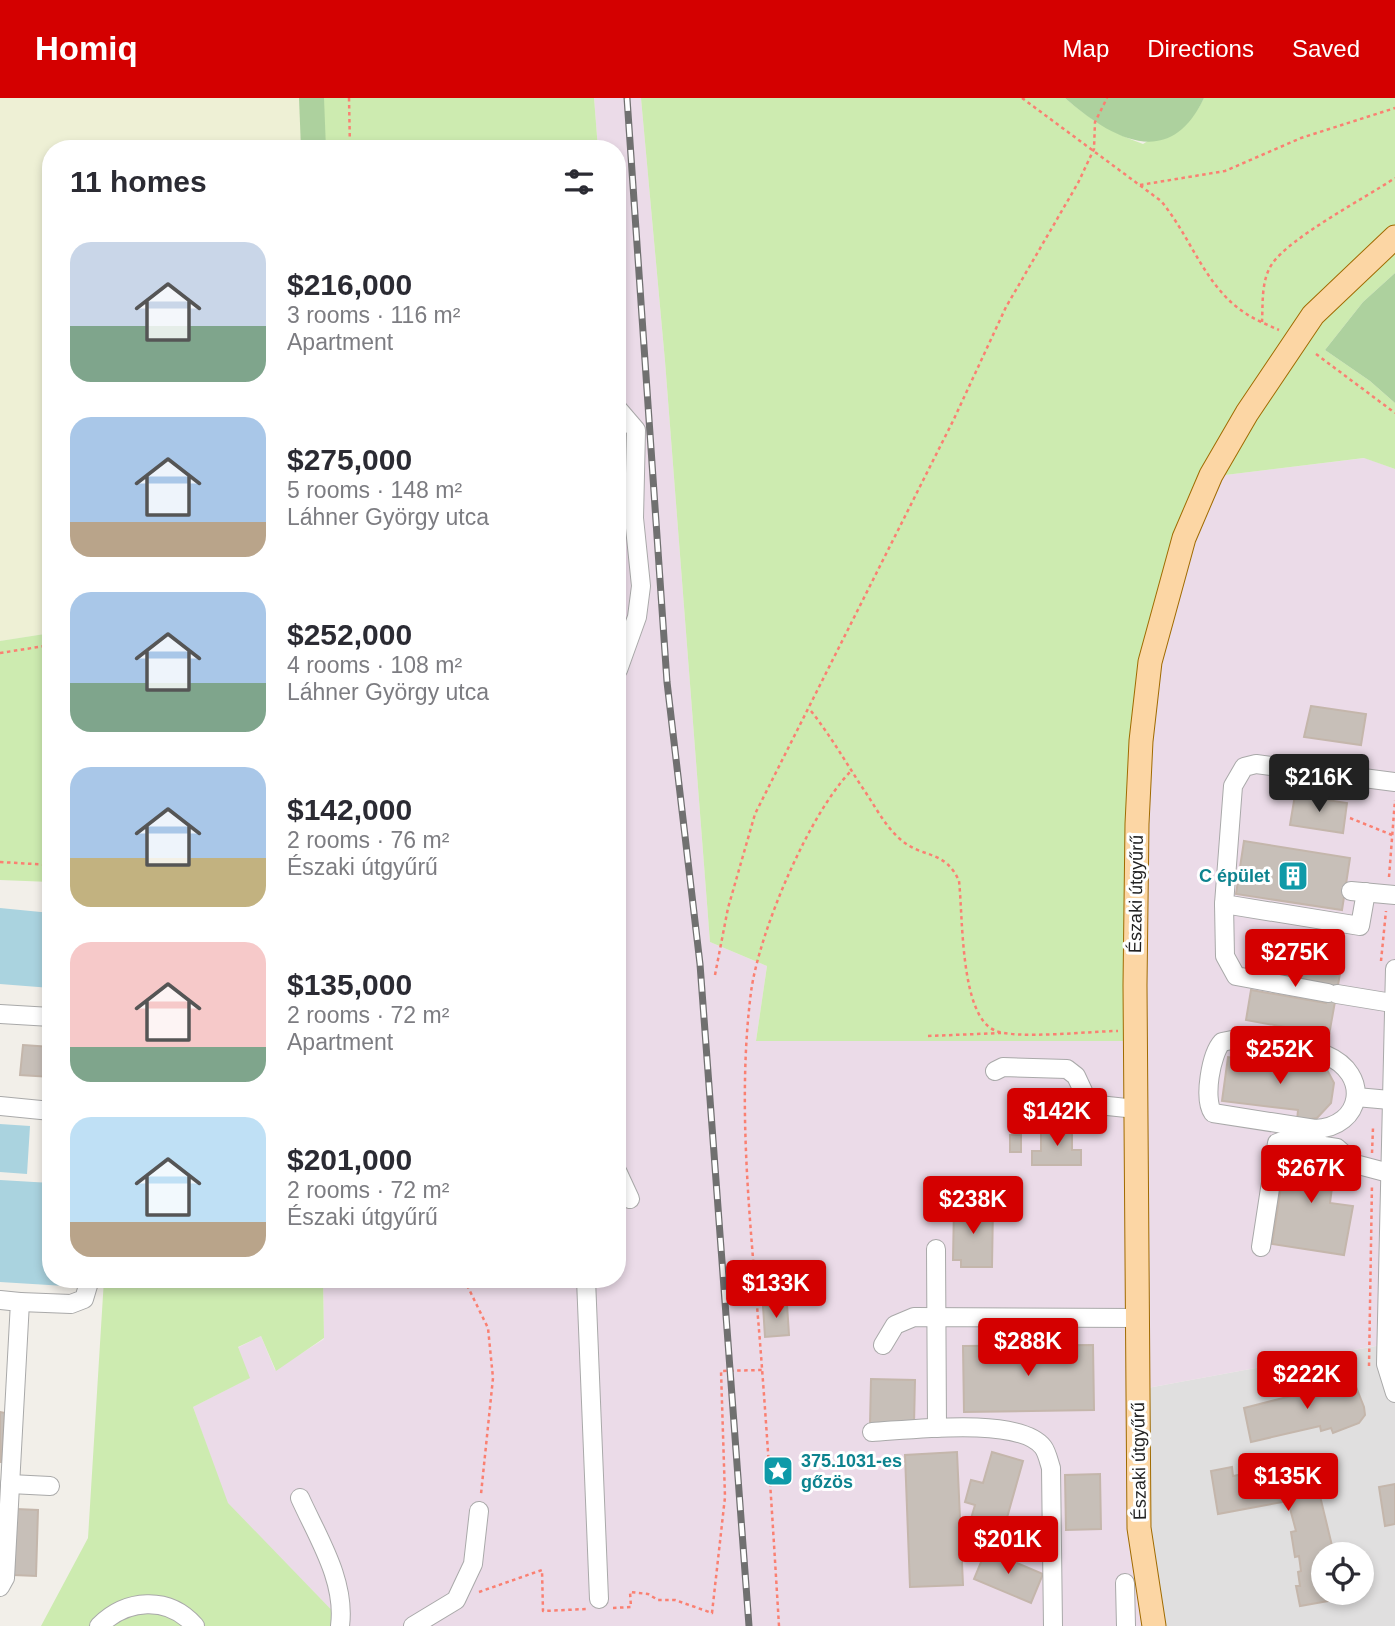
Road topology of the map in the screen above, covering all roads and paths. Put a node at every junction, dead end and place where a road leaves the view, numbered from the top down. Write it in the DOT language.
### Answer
graph roads {
  1 [pos="349,98"];
  2 [pos="1022,98"];
  3 [pos="1107,98"];
  4 [pos="1395,108"];
  5 [pos="350,140"];
  6 [pos="1094,149"];
  7 [pos="1395,178"];
  8 [pos="1140,185"];
  9 [pos="1395,236"];
  10 [pos="1262,322"];
  11 [pos="1279,330"];
  12 [pos="1316,354"];
  13 [pos="1395,413"];
  14 [pos="626,418"];
  15 [pos="42,646"];
  16 [pos="626,648"];
  17 [pos="0,653"];
  18 [pos="810,710"];
  19 [pos="851,771"];
  20 [pos="1395,782"];
  21 [pos="1350,818"];
  22 [pos="1392,835"];
  23 [pos="0,862"];
  24 [pos="42,864"];
  25 [pos="1395,895"];
  26 [pos="1224,904"];
  27 [pos="1395,969"];
  28 [pos="715,975"];
  29 [pos="1392,1003"];
  30 [pos="0,1014"];
  31 [pos="42,1016"];
  32 [pos="1135,1030"];
  33 [pos="1004,1033"];
  34 [pos="928,1036"];
  35 [pos="995,1071"];
  36 [pos="1392,1090"];
  37 [pos="1356,1097"];
  38 [pos="0,1106"];
  39 [pos="1136,1109"];
  40 [pos="42,1110"];
  41 [pos="1389,1173"];
  42 [pos="626,1190"];
  43 [pos="630,1199"];
  44 [pos="1392,1210"];
  45 [pos="1261,1247"];
  46 [pos="936,1250"];
  47 [pos="1391,1285"];
  48 [pos="87,1288"];
  49 [pos="468,1288"];
  50 [pos="586,1288"];
  51 [pos="0,1300"];
  52 [pos="20,1302"];
  53 [pos="937,1317"];
  54 [pos="1138,1318"];
  55 [pos="1391,1319"];
  56 [pos="883,1345"];
  57 [pos="762,1370"];
  58 [pos="1395,1393"];
  59 [pos="937,1428"];
  60 [pos="872,1432"];
  61 [pos="7,1480"];
  62 [pos="51,1486"];
  63 [pos="300,1498"];
  64 [pos="479,1511"];
  65 [pos="1125,1583"];
  66 [pos="0,1587"];
  67 [pos="599,1599"];
  68 [pos="456,1600"];
  69 [pos="631,1607"];
  70 [pos="543,1611"];
  71 [pos="99,1626"];
  72 [pos="195,1626"];
  73 [pos="340,1626"];
  74 [pos="413,1626"];
  75 [pos="779,1626"];
  76 [pos="1053,1626"];
  77 [pos="1126,1626"];
  78 [pos="1154,1626"];
  1 -- 5 [label="path"];
  2 -- 6 [label="path"];
  3 -- 6 [label="path"];
  4 -- 8 [label="path"];
  6 -- 8 [label="path"];
  6 -- 18 [label="path"];
  7 -- 10 [label="path"];
  8 -- 10 [label="path"];
  9 -- 32 [label="main road, Északi útgyűrű"];
  10 -- 11 [label="path"];
  12 -- 13 [label="path"];
  14 -- 16 [label="street"];
  15 -- 17 [label="path"];
  18 -- 19 [label="path"];
  18 -- 28 [label="path"];
  19 -- 33 [label="path"];
  19 -- 57 [label="path"];
  20 -- 26 [label="street"];
  21 -- 22 [label="path"];
  23 -- 24 [label="path"];
  25 -- 26 [label="street"];
  26 -- 29 [label="street"];
  27 -- 29 [label="street"];
  29 -- 36 [label="street"];
  30 -- 31 [label="street"];
  32 -- 33 [label="path"];
  32 -- 39 [label="main road, Északi útgyűrű"];
  33 -- 34 [label="path"];
  35 -- 39 [label="street"];
  36 -- 37 [label="street"];
  36 -- 41 [label="street"];
  37 -- 37 [label="street"];
  38 -- 40 [label="street"];
  39 -- 54 [label="main road, Északi útgyűrű"];
  41 -- 44 [label="street"];
  41 -- 45 [label="street"];
  42 -- 43 [label="street"];
  44 -- 47 [label="street"];
  46 -- 53 [label="street"];
  47 -- 55 [label="street"];
  48 -- 52 [label="street"];
  49 -- 64 [label="path"];
  50 -- 67 [label="street"];
  51 -- 52 [label="street"];
  52 -- 61 [label="street"];
  53 -- 54 [label="street"];
  53 -- 56 [label="street"];
  53 -- 59 [label="street"];
  54 -- 78 [label="main road, Északi útgyűrű"];
  55 -- 58 [label="street"];
  57 -- 69 [label="path"];
  57 -- 75 [label="path"];
  59 -- 60 [label="street"];
  59 -- 76 [label="street"];
  61 -- 62 [label="street"];
  61 -- 66 [label="street"];
  63 -- 73 [label="street"];
  64 -- 68 [label="street"];
  65 -- 77 [label="street"];
  68 -- 70 [label="path"];
  68 -- 74 [label="street"];
  71 -- 72 [label="street"];
}
